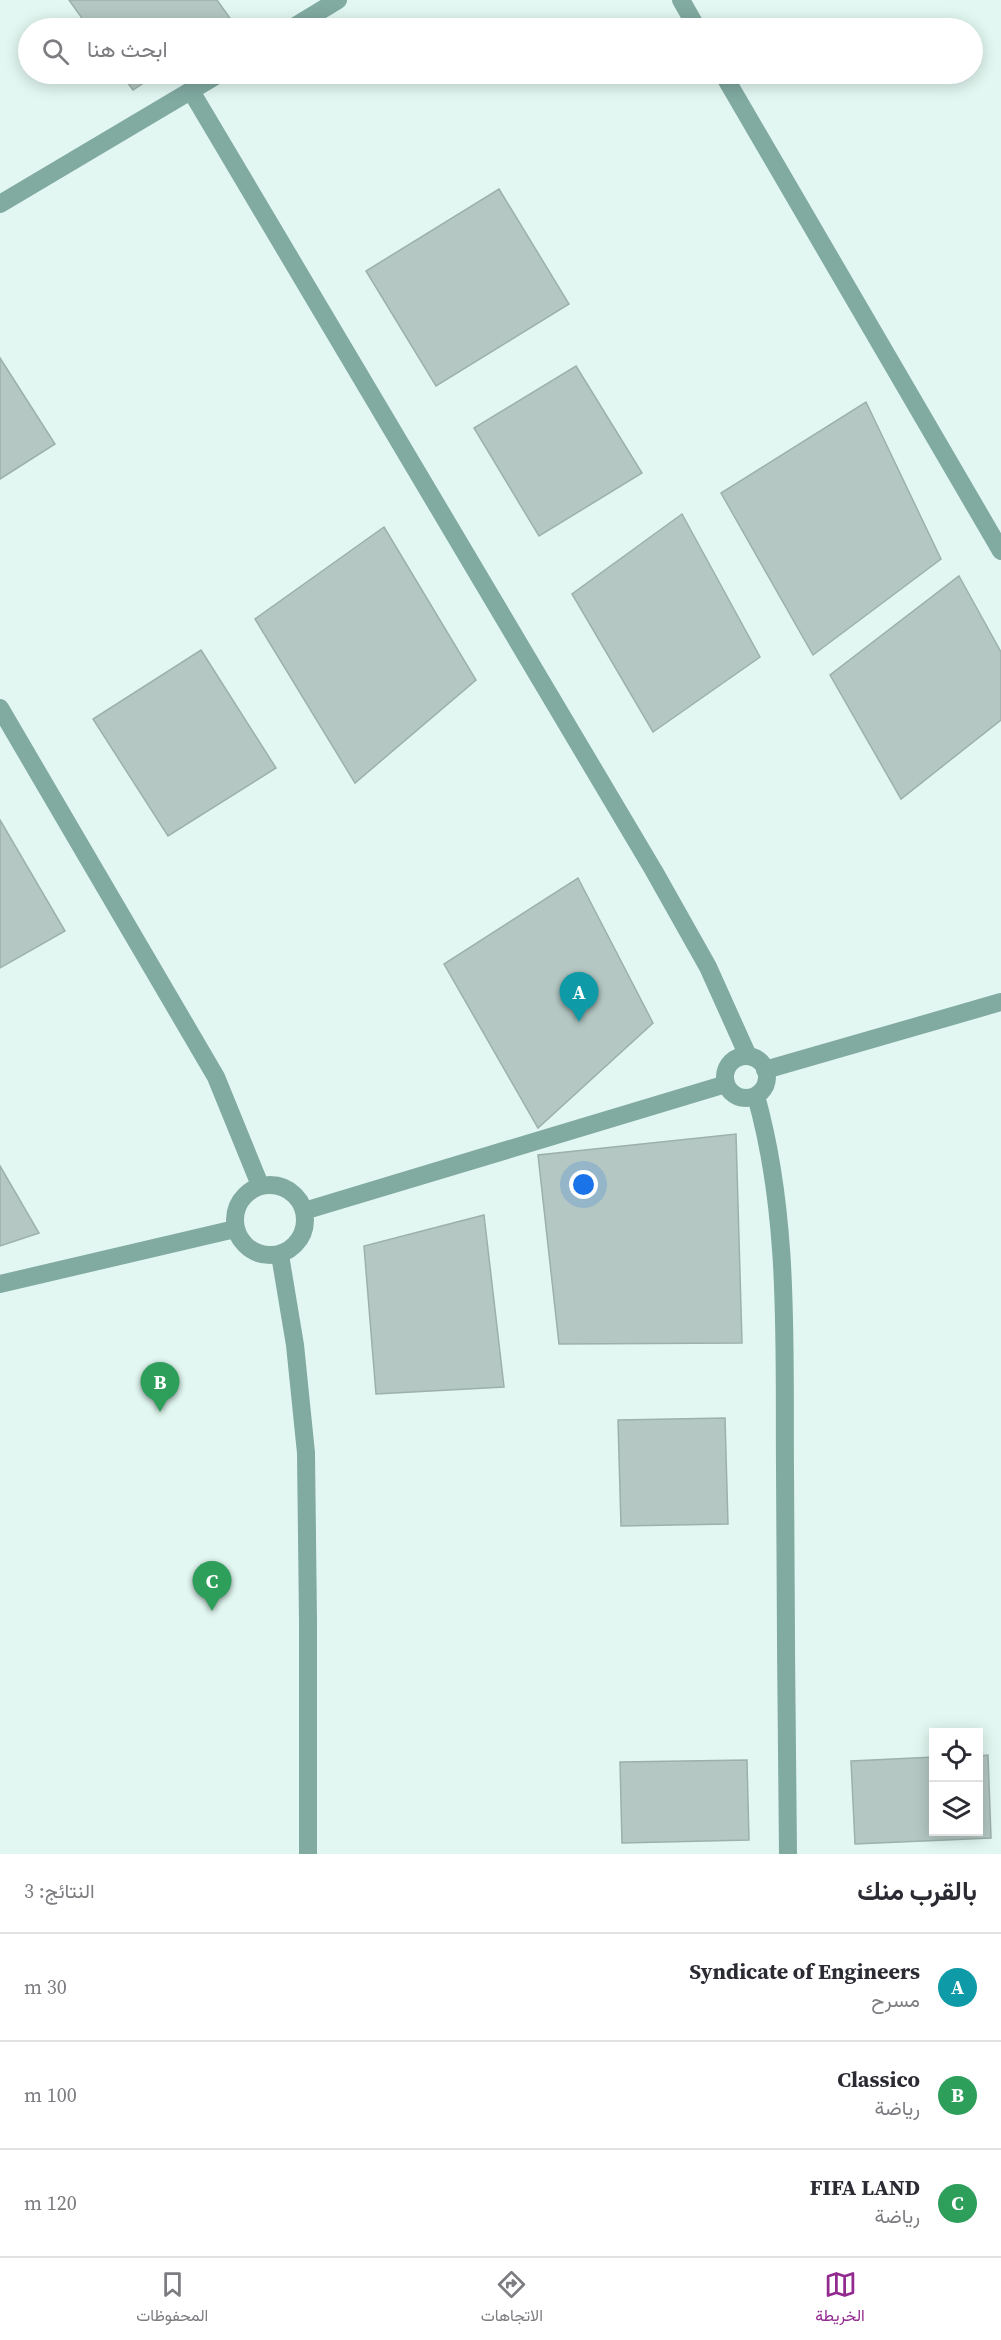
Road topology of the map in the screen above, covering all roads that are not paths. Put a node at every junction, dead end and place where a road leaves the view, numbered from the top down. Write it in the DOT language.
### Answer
graph roads {
  1 [pos="338,0"];
  2 [pos="681,0"];
  3 [pos="308,18"];
  4 [pos="691,18"];
  5 [pos="203,84"];
  6 [pos="729,84"];
  7 [pos="191,91"];
  8 [pos="0,204"];
  9 [pos="1001,551"];
  10 [pos="0,708"];
  11 [pos="1001,1002"];
  12 [pos="748,1056"];
  13 [pos="765,1070"];
  14 [pos="726,1084"];
  15 [pos="756,1096"];
  16 [pos="261,1185"];
  17 [pos="304,1211"];
  18 [pos="235,1229"];
  19 [pos="280,1255"];
  20 [pos="0,1284"];
  21 [pos="308,1854"];
  22 [pos="788,1854"];
  1 -- 3 [label="street"];
  2 -- 4 [label="street"];
  5 -- 7 [label="street"];
  6 -- 9 [label="street"];
  7 -- 8 [label="street"];
  7 -- 12 [label="street"];
  10 -- 16 [label="street"];
  11 -- 13 [label="street"];
  12 -- 13 [label="street"];
  12 -- 14 [label="street"];
  13 -- 15 [label="street"];
  14 -- 15 [label="street"];
  14 -- 17 [label="street"];
  15 -- 22 [label="street"];
  16 -- 17 [label="street"];
  16 -- 18 [label="street"];
  17 -- 19 [label="street"];
  18 -- 19 [label="street"];
  18 -- 20 [label="street"];
  19 -- 21 [label="street"];
}
